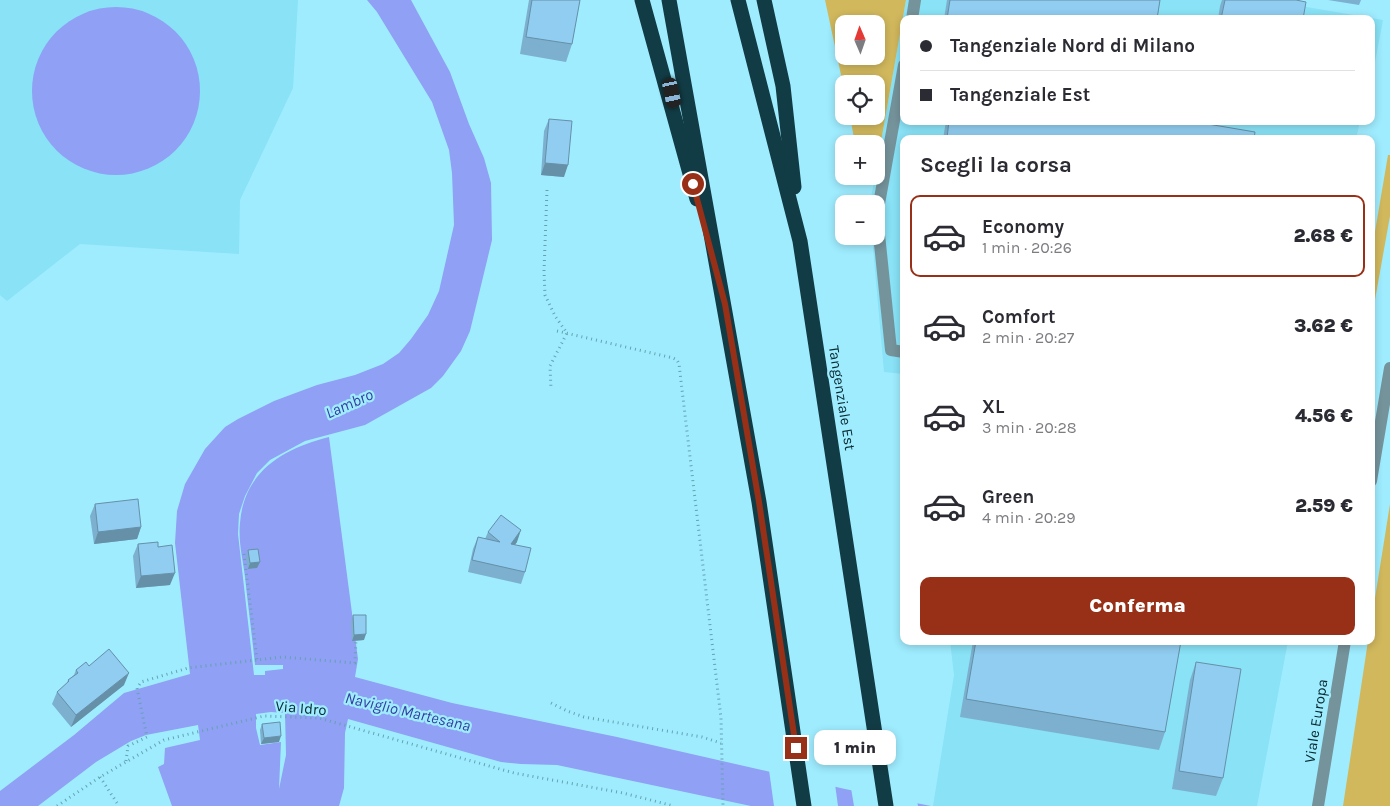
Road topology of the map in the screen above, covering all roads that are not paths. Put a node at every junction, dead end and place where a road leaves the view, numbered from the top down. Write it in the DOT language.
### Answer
graph roads {
  1 [pos="642,0"];
  2 [pos="650,0"];
  3 [pos="669,0"];
  4 [pos="738,0"];
  5 [pos="764,0"];
  6 [pos="915,0"];
  7 [pos="913,15"];
  8 [pos="900,87"];
  9 [pos="688,167"];
  10 [pos="800,241"];
  11 [pos="725,304"];
  12 [pos="900,351"];
  13 [pos="1390,368"];
  14 [pos="1380,432"];
  15 [pos="1375,459"];
  16 [pos="1344,645"];
  17 [pos="804,806"];
  18 [pos="886,806"];
  19 [pos="1318,806"];
  1 -- 9 [label="highway"];
  2 -- 9 [label="highway"];
  3 -- 11 [label="highway"];
  4 -- 10 [label="highway, Tangenziale Est"];
  5 -- 10 [label="highway"];
  6 -- 7 [label="street"];
  8 -- 12 [label="street"];
  9 -- 11 [label="highway"];
  10 -- 18 [label="highway, Tangenziale Est"];
  11 -- 17 [label="highway"];
  13 -- 14 [label="street"];
  14 -- 15 [label="street"];
  16 -- 19 [label="street, Viale Europa"];
}
